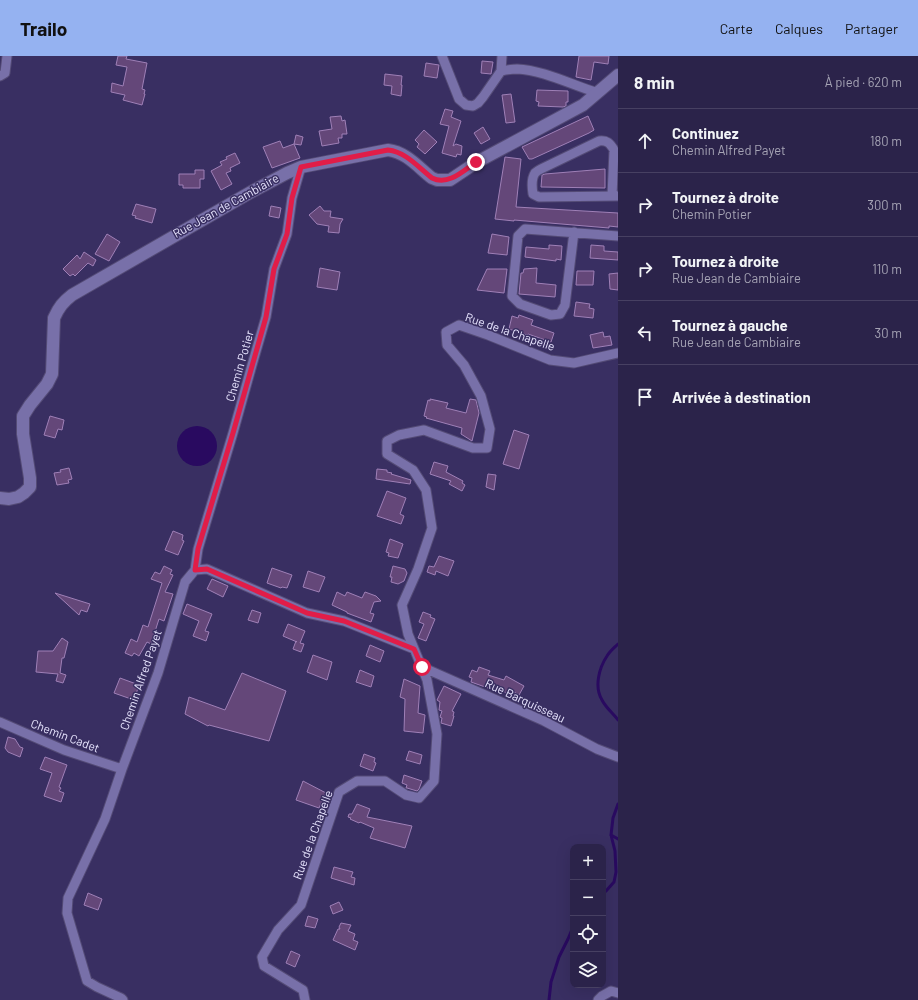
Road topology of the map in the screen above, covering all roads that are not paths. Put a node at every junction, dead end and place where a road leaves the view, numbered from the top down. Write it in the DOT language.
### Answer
graph roads {
  1 [pos="7,56"];
  2 [pos="442,56"];
  3 [pos="502,56"];
  4 [pos="501,71"];
  5 [pos="618,74"];
  6 [pos="0,76"];
  7 [pos="598,93"];
  8 [pos="301,167"];
  9 [pos="615,196"];
  10 [pos="574,232"];
  11 [pos="618,236"];
  12 [pos="618,353"];
  13 [pos="0,498"];
  14 [pos="195,570"];
  15 [pos="414,649"];
  16 [pos="422,667"];
  17 [pos="0,722"];
  18 [pos="618,757"];
  19 [pos="122,769"];
  20 [pos="618,993"];
  21 [pos="123,1000"];
  22 [pos="305,1000"];
  23 [pos="598,1000"];
  1 -- 6 [label="street"];
  2 -- 4 [label="street"];
  3 -- 4 [label="street"];
  4 -- 7 [label="street"];
  5 -- 7 [label="main road, Rue Jean de Cambiaire"];
  7 -- 8 [label="main road, Rue Jean de Cambiaire"];
  8 -- 13 [label="main road, Rue Jean de Cambiaire"];
  8 -- 14 [label="street, Chemin Potier"];
  9 -- 9 [label="street"];
  10 -- 10 [label="street"];
  10 -- 11 [label="street"];
  12 -- 15 [label="street, Rue de la Chapelle"];
  14 -- 15 [label="street"];
  14 -- 19 [label="street, Chemin Alfred Payet"];
  15 -- 16 [label="street, Rue de la Chapelle"];
  16 -- 18 [label="street, Rue Barquisseau"];
  16 -- 22 [label="street, Rue de la Chapelle"];
  17 -- 19 [label="street, Chemin Cadet"];
  19 -- 21 [label="street, Chemin Alfred Payet"];
  20 -- 23 [label="street"];
}
